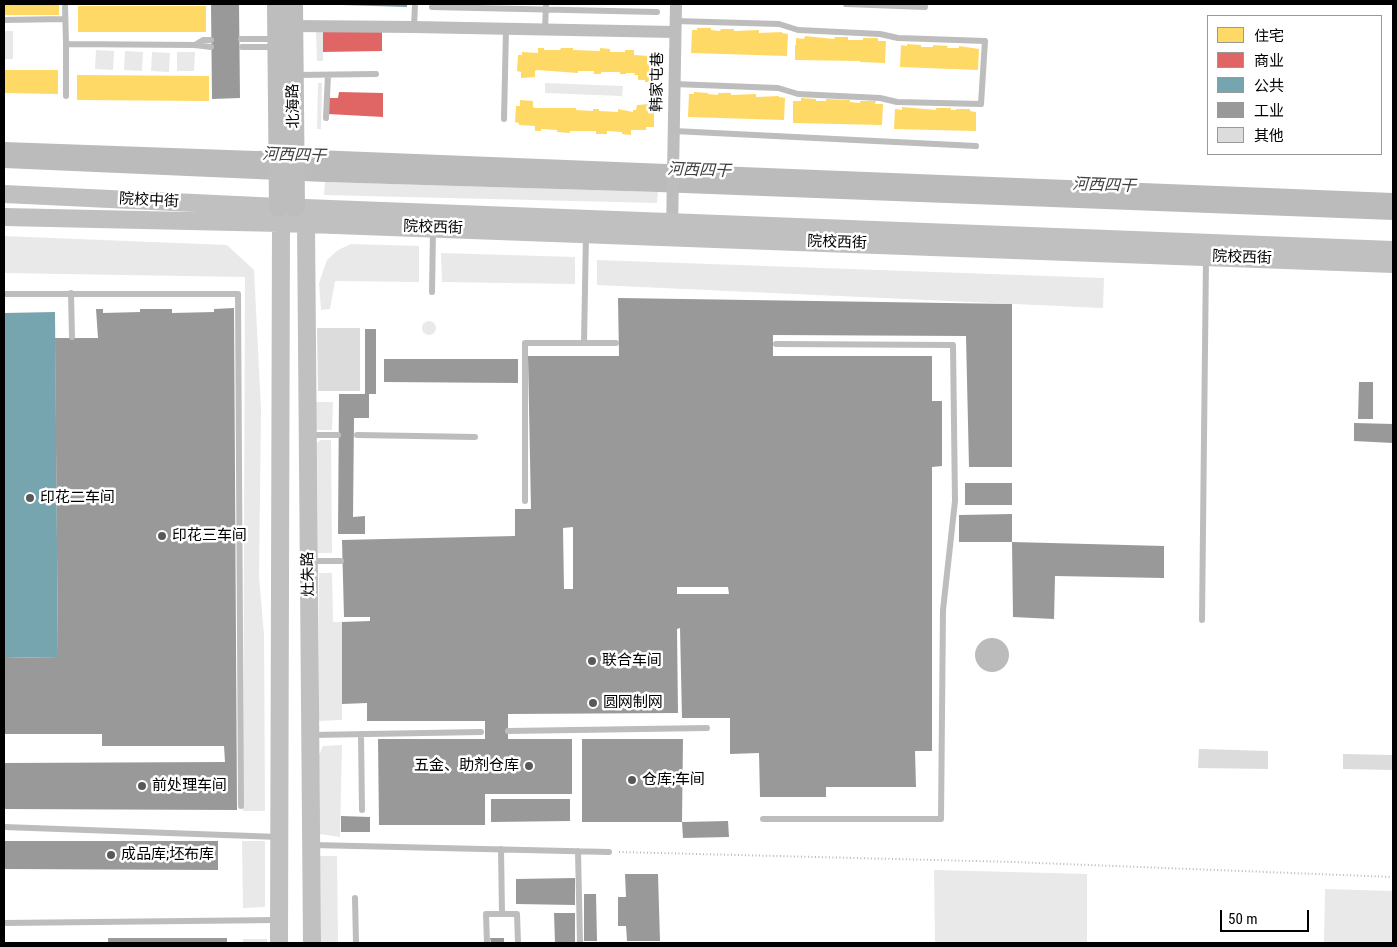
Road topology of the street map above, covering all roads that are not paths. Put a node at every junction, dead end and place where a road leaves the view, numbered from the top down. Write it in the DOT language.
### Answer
graph roads {
  1 [pos="65,4"];
  2 [pos="277,4"];
  3 [pos="293,4"];
  4 [pos="415,4"];
  5 [pos="676,4"];
  6 [pos="846,4"];
  7 [pos="432,6"];
  8 [pos="546,6"];
  9 [pos="925,6"];
  10 [pos="657,12"];
  11 [pos="4,20"];
  12 [pos="65,20"];
  13 [pos="293,26"];
  14 [pos="414,27"];
  15 [pos="675,27"];
  16 [pos="506,29"];
  17 [pos="545,30"];
  18 [pos="241,39"];
  19 [pos="277,43"];
  20 [pos="66,44"];
  21 [pos="211,44"];
  22 [pos="242,47"];
  23 [pos="376,74"];
  24 [pos="293,75"];
  25 [pos="328,75"];
  26 [pos="674,84"];
  27 [pos="66,96"];
  28 [pos="326,118"];
  29 [pos="504,119"];
  30 [pos="674,131"];
  31 [pos="976,146"];
  32 [pos="286,147"];
  33 [pos="4,194"];
  34 [pos="290,215"];
  35 [pos="4,217"];
  36 [pos="433,228"];
  37 [pos="672,230"];
  38 [pos="586,234"];
  39 [pos="1393,250"];
  40 [pos="1206,257"];
  41 [pos="1393,264"];
  42 [pos="432,292"];
  43 [pos="71,293"];
  44 [pos="4,294"];
  45 [pos="72,337"];
  46 [pos="584,343"];
  47 [pos="616,343"];
  48 [pos="776,344"];
  49 [pos="307,434"];
  50 [pos="338,435"];
  51 [pos="357,435"];
  52 [pos="475,437"];
  53 [pos="525,501"];
  54 [pos="308,561"];
  55 [pos="341,561"];
  56 [pos="1202,620"];
  57 [pos="707,728"];
  58 [pos="508,731"];
  59 [pos="481,732"];
  60 [pos="361,734"];
  61 [pos="310,735"];
  62 [pos="241,806"];
  63 [pos="362,810"];
  64 [pos="763,819"];
  65 [pos="4,827"];
  66 [pos="280,837"];
  67 [pos="312,845"];
  68 [pos="501,849"];
  69 [pos="578,851"];
  70 [pos="609,852"];
  71 [pos="355,898"];
  72 [pos="502,914"];
  73 [pos="279,920"];
  74 [pos="4,923"];
  75 [pos="279,943"];
  76 [pos="312,943"];
  77 [pos="356,943"];
  78 [pos="487,943"];
  79 [pos="518,943"];
  80 [pos="580,943"];
  1 -- 12 [label="lane"];
  2 -- 19 [label="main road, 北海路"];
  3 -- 13 [label="main road, 北海路"];
  4 -- 14 [label="lane"];
  5 -- 15 [label="street, 韩家屯巷"];
  6 -- 9 [label="lane"];
  7 -- 8 [label="lane"];
  8 -- 10 [label="lane"];
  8 -- 17 [label="lane"];
  11 -- 12 [label="lane"];
  12 -- 20 [label="lane"];
  13 -- 14 [label="street"];
  13 -- 24 [label="main road, 北海路"];
  14 -- 16 [label="street"];
  15 -- 17 [label="street"];
  15 -- 26 [label="street, 韩家屯巷"];
  15 -- 26 [label="lane"];
  16 -- 17 [label="street"];
  16 -- 29 [label="lane"];
  18 -- 19 [label="lane"];
  19 -- 22 [label="lane"];
  19 -- 32 [label="main road, 北海路"];
  20 -- 21 [label="lane"];
  20 -- 27 [label="lane"];
  23 -- 25 [label="lane"];
  24 -- 25 [label="lane"];
  24 -- 32 [label="main road, 北海路"];
  25 -- 28 [label="lane"];
  26 -- 30 [label="street, 韩家屯巷"];
  30 -- 31 [label="lane"];
  30 -- 37 [label="street, 韩家屯巷"];
  32 -- 34 [label="main road, 北海路"];
  33 -- 34 [label="main road, 院校中街"];
  34 -- 35 [label="main road, 院校中街"];
  34 -- 36 [label="main road, 院校西街"];
  34 -- 37 [label="main road, 院校西街"];
  34 -- 49 [label="main road, 灶朱路"];
  34 -- 66 [label="main road, 灶朱路"];
  36 -- 38 [label="main road, 院校西街"];
  36 -- 42 [label="lane"];
  37 -- 38 [label="main road, 院校西街"];
  37 -- 39 [label="main road, 院校西街"];
  37 -- 40 [label="main road, 院校西街"];
  38 -- 46 [label="lane"];
  40 -- 41 [label="main road, 院校西街"];
  40 -- 56 [label="lane"];
  43 -- 44 [label="lane"];
  43 -- 45 [label="lane"];
  43 -- 62 [label="lane"];
  46 -- 47 [label="lane"];
  46 -- 53 [label="lane"];
  48 -- 64 [label="lane"];
  49 -- 50 [label="lane"];
  49 -- 54 [label="main road, 灶朱路"];
  51 -- 52 [label="lane"];
  54 -- 55 [label="lane"];
  54 -- 61 [label="main road, 灶朱路"];
  57 -- 58 [label="lane"];
  59 -- 60 [label="lane"];
  60 -- 61 [label="lane"];
  60 -- 63 [label="lane"];
  61 -- 67 [label="main road, 灶朱路"];
  65 -- 66 [label="lane"];
  66 -- 73 [label="main road, 灶朱路"];
  67 -- 68 [label="lane"];
  67 -- 76 [label="main road, 灶朱路"];
  68 -- 69 [label="lane"];
  68 -- 72 [label="lane"];
  69 -- 70 [label="lane"];
  69 -- 80 [label="lane"];
  71 -- 77 [label="lane"];
  72 -- 78 [label="lane"];
  72 -- 79 [label="lane"];
  73 -- 74 [label="lane"];
  73 -- 75 [label="main road, 灶朱路"];
}
